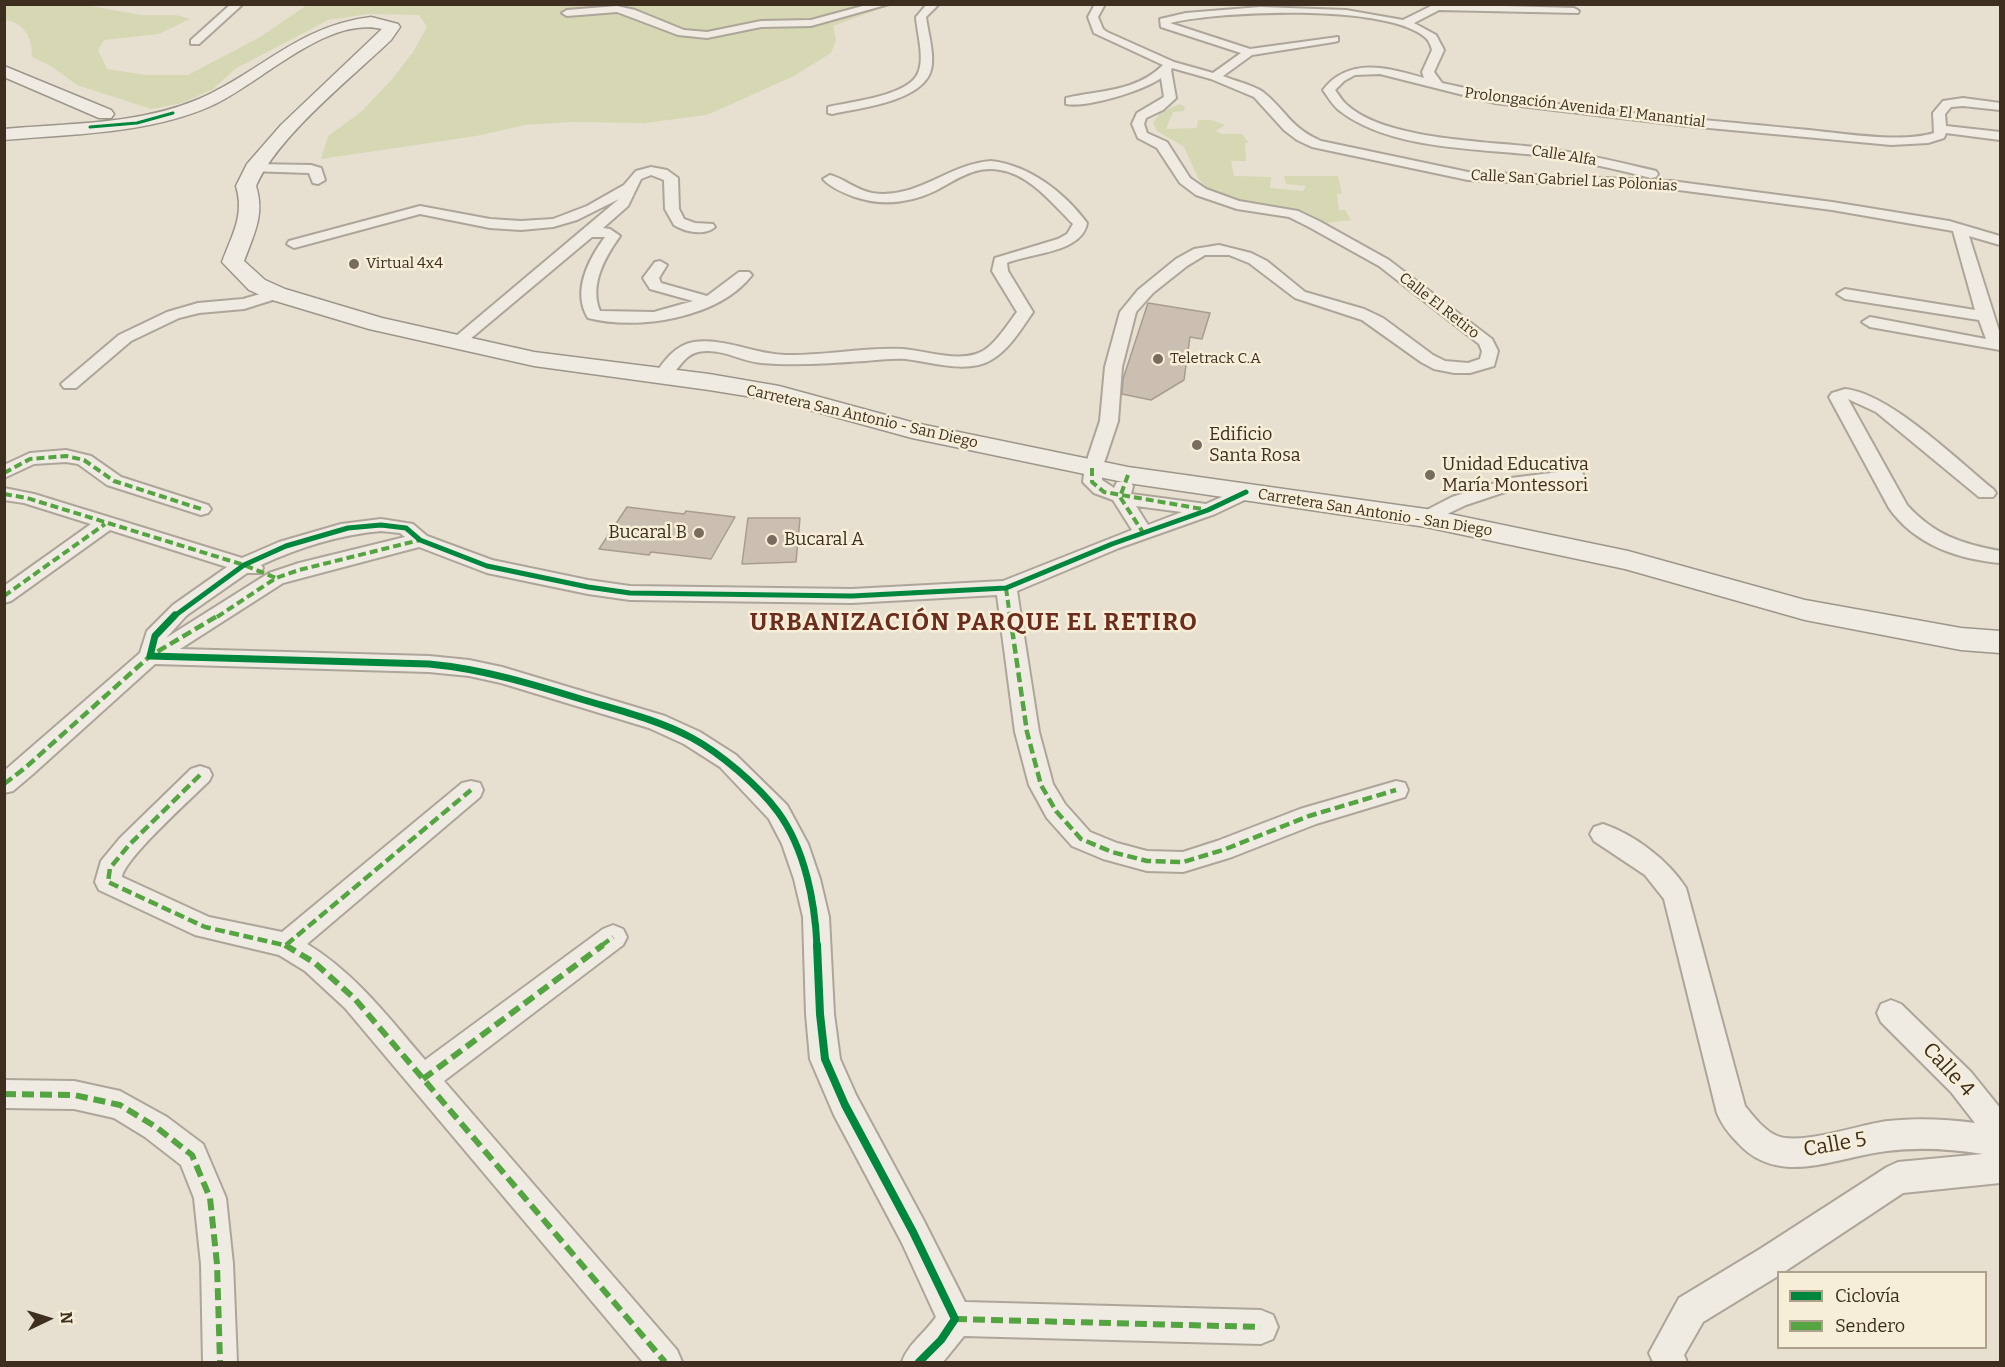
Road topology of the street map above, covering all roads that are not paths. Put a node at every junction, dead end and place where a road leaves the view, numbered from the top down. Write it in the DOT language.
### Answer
graph roads {
  1 [pos="238,4"];
  2 [pos="884,4"];
  3 [pos="934,4"];
  4 [pos="1100,4"];
  5 [pos="1574,11"];
  6 [pos="567,13"];
  7 [pos="1404,23"];
  8 [pos="1334,39"];
  9 [pos="195,42"];
  10 [pos="1249,52"];
  11 [pos="1167,67"];
  12 [pos="4,71"];
  13 [pos="1215,77"];
  14 [pos="1438,86"];
  15 [pos="1070,102"];
  16 [pos="2001,106"];
  17 [pos="832,110"];
  18 [pos="90,118"];
  19 [pos="1941,129"];
  20 [pos="5,135"];
  21 [pos="2001,136"];
  22 [pos="254,168"];
  23 [pos="830,179"];
  24 [pos="318,180"];
  25 [pos="631,187"];
  26 [pos="708,227"];
  27 [pos="1960,229"];
  28 [pos="592,233"];
  29 [pos="2001,234"];
  30 [pos="2001,241"];
  31 [pos="294,244"];
  32 [pos="660,265"];
  33 [pos="744,275"];
  34 [pos="277,294"];
  35 [pos="1845,294"];
  36 [pos="709,301"];
  37 [pos="1985,316"];
  38 [pos="1870,322"];
  39 [pos="457,342"];
  40 [pos="1999,352"];
  41 [pos="662,376"];
  42 [pos="70,384"];
  43 [pos="1092,468"];
  44 [pos="4,473"];
  45 [pos="1575,476"];
  46 [pos="1124,486"];
  47 [pos="1246,492"];
  48 [pos="1986,493"];
  49 [pos="4,494"];
  50 [pos="201,509"];
  51 [pos="1208,510"];
  52 [pos="1426,518"];
  53 [pos="105,524"];
  54 [pos="1144,534"];
  55 [pos="420,540"];
  56 [pos="2001,557"];
  57 [pos="244,565"];
  58 [pos="276,578"];
  59 [pos="1006,588"];
  60 [pos="4,596"];
  61 [pos="2001,642"];
  62 [pos="150,656"];
  63 [pos="200,775"];
  64 [pos="4,784"];
  65 [pos="471,790"];
  66 [pos="1396,790"];
  67 [pos="1603,834"];
  68 [pos="613,937"];
  69 [pos="286,945"];
  70 [pos="1891,1013"];
  71 [pos="423,1079"];
  72 [pos="4,1094"];
  73 [pos="2001,1131"];
  74 [pos="2001,1143"];
  75 [pos="2001,1168"];
  76 [pos="955,1318"];
  77 [pos="1261,1327"];
  78 [pos="220,1362"];
  79 [pos="665,1362"];
  80 [pos="920,1362"];
  81 [pos="1670,1362"];
  1 -- 9 [label="street"];
  2 -- 6 [label="street"];
  3 -- 17 [label="street"];
  4 -- 11 [label="street, Calle San Gabriel Las Polonias"];
  5 -- 7 [label="street"];
  7 -- 10 [label="street, Prolongación Avenida El Manantial"];
  7 -- 14 [label="street, Prolongación Avenida El Manantial"];
  8 -- 10 [label="street"];
  10 -- 13 [label="street"];
  11 -- 13 [label="street, Calle San Gabriel Las Polonias"];
  11 -- 15 [label="street"];
  11 -- 43 [label="street, Calle El Retiro"];
  12 -- 18 [label="street"];
  13 -- 27 [label="street, Calle San Gabriel Las Polonias"];
  14 -- 19 [label="street, Prolongación Avenida El Manantial"];
  14 -- 29 [label="street, Calle Alfa"];
  16 -- 19 [label="street"];
  18 -- 20 [label="street"];
  18 -- 22 [label="street"];
  19 -- 21 [label="street"];
  22 -- 24 [label="street"];
  22 -- 34 [label="street, Carretera San Antonio - San Diego"];
  23 -- 41 [label="street"];
  25 -- 26 [label="street"];
  25 -- 28 [label="street"];
  25 -- 31 [label="street"];
  27 -- 30 [label="street, Calle San Gabriel Las Polonias"];
  27 -- 37 [label="street"];
  28 -- 36 [label="street"];
  28 -- 39 [label="street"];
  32 -- 36 [label="street"];
  33 -- 36 [label="street"];
  34 -- 39 [label="street, Carretera San Antonio - San Diego"];
  34 -- 42 [label="street"];
  35 -- 37 [label="street"];
  37 -- 40 [label="street"];
  38 -- 40 [label="street"];
  39 -- 41 [label="street, Carretera San Antonio - San Diego"];
  41 -- 43 [label="street, Carretera San Antonio - San Diego"];
  43 -- 46 [label="street, Carretera San Antonio - San Diego"];
  44 -- 50 [label="street"];
  45 -- 52 [label="street"];
  46 -- 47 [label="street, Carretera San Antonio - San Diego"];
  46 -- 51 [label="street"];
  46 -- 54 [label="street"];
  47 -- 51 [label="street"];
  47 -- 52 [label="street, Carretera San Antonio - San Diego"];
  48 -- 56 [label="street"];
  49 -- 53 [label="street"];
  51 -- 54 [label="street"];
  52 -- 61 [label="street, Carretera San Antonio - San Diego"];
  53 -- 57 [label="street"];
  53 -- 60 [label="street"];
  54 -- 59 [label="street"];
  55 -- 57 [label="street"];
  55 -- 58 [label="street"];
  55 -- 59 [label="street"];
  57 -- 58 [label="street"];
  57 -- 62 [label="street"];
  58 -- 62 [label="street"];
  59 -- 66 [label="street"];
  62 -- 64 [label="street"];
  62 -- 76 [label="street"];
  63 -- 69 [label="street"];
  65 -- 69 [label="street"];
  67 -- 74 [label="street, Calle 5"];
  68 -- 71 [label="street"];
  69 -- 71 [label="street"];
  70 -- 73 [label="street, Calle 4"];
  71 -- 79 [label="street"];
  72 -- 78 [label="street"];
  75 -- 81 [label="street"];
  76 -- 77 [label="street"];
  76 -- 80 [label="street"];
}
